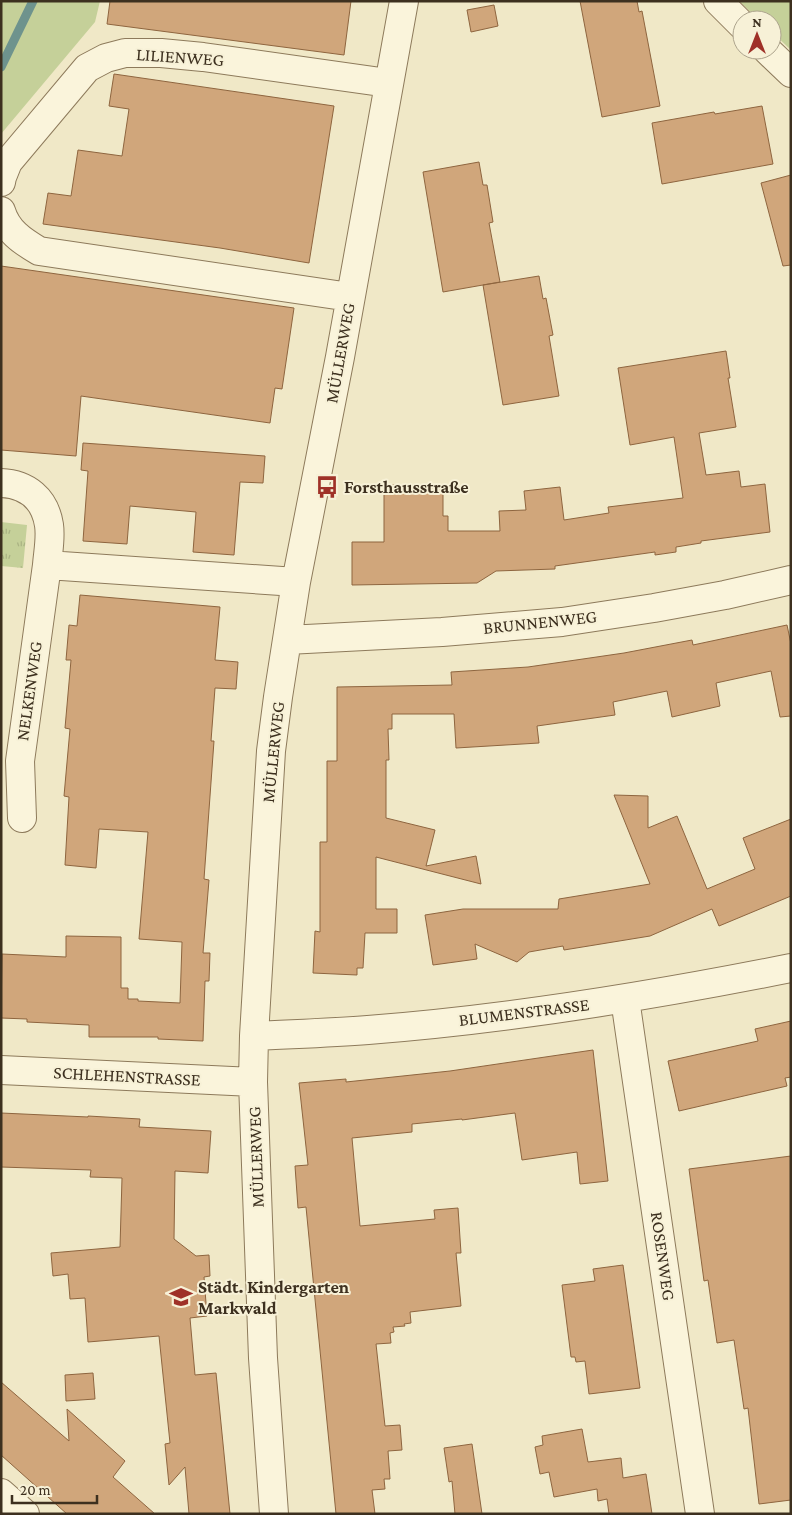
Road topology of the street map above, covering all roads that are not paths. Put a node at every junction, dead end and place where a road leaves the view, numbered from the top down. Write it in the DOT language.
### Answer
graph roads {
  1 [pos="404,1"];
  2 [pos="718,1"];
  3 [pos="732,15"];
  4 [pos="777,60"];
  5 [pos="791,74"];
  6 [pos="388,83"];
  7 [pos="1,182"];
  8 [pos="1,211"];
  9 [pos="350,297"];
  10 [pos="1,483"];
  11 [pos="47,565"];
  12 [pos="791,580"];
  13 [pos="296,582"];
  14 [pos="287,640"];
  15 [pos="22,818"];
  16 [pos="791,968"];
  17 [pos="625,999"];
  18 [pos="254,1036"];
  19 [pos="1,1070"];
  20 [pos="253,1082"];
  21 [pos="1,1493"];
  22 [pos="25,1514"];
  23 [pos="274,1514"];
  24 [pos="700,1514"];
  1 -- 6 [label="street, MÜLLERWEG"];
  2 -- 3 [label="street"];
  4 -- 5 [label="street"];
  6 -- 7 [label="street, LILIENWEG"];
  6 -- 9 [label="street, MÜLLERWEG"];
  8 -- 9 [label="street"];
  9 -- 13 [label="street, MÜLLERWEG"];
  10 -- 11 [label="street, NELKENWEG"];
  11 -- 13 [label="street"];
  11 -- 15 [label="street, NELKENWEG"];
  12 -- 14 [label="street, BRUNNENWEG"];
  13 -- 14 [label="street, MÜLLERWEG"];
  14 -- 18 [label="street, MÜLLERWEG"];
  16 -- 17 [label="street, BLUMENSTRASSE"];
  17 -- 18 [label="street, BLUMENSTRASSE"];
  17 -- 24 [label="street, ROSENWEG"];
  18 -- 20 [label="street, MÜLLERWEG"];
  19 -- 20 [label="street, SCHLEHENSTRASSE"];
  20 -- 23 [label="street, MÜLLERWEG"];
  21 -- 22 [label="street"];
}
